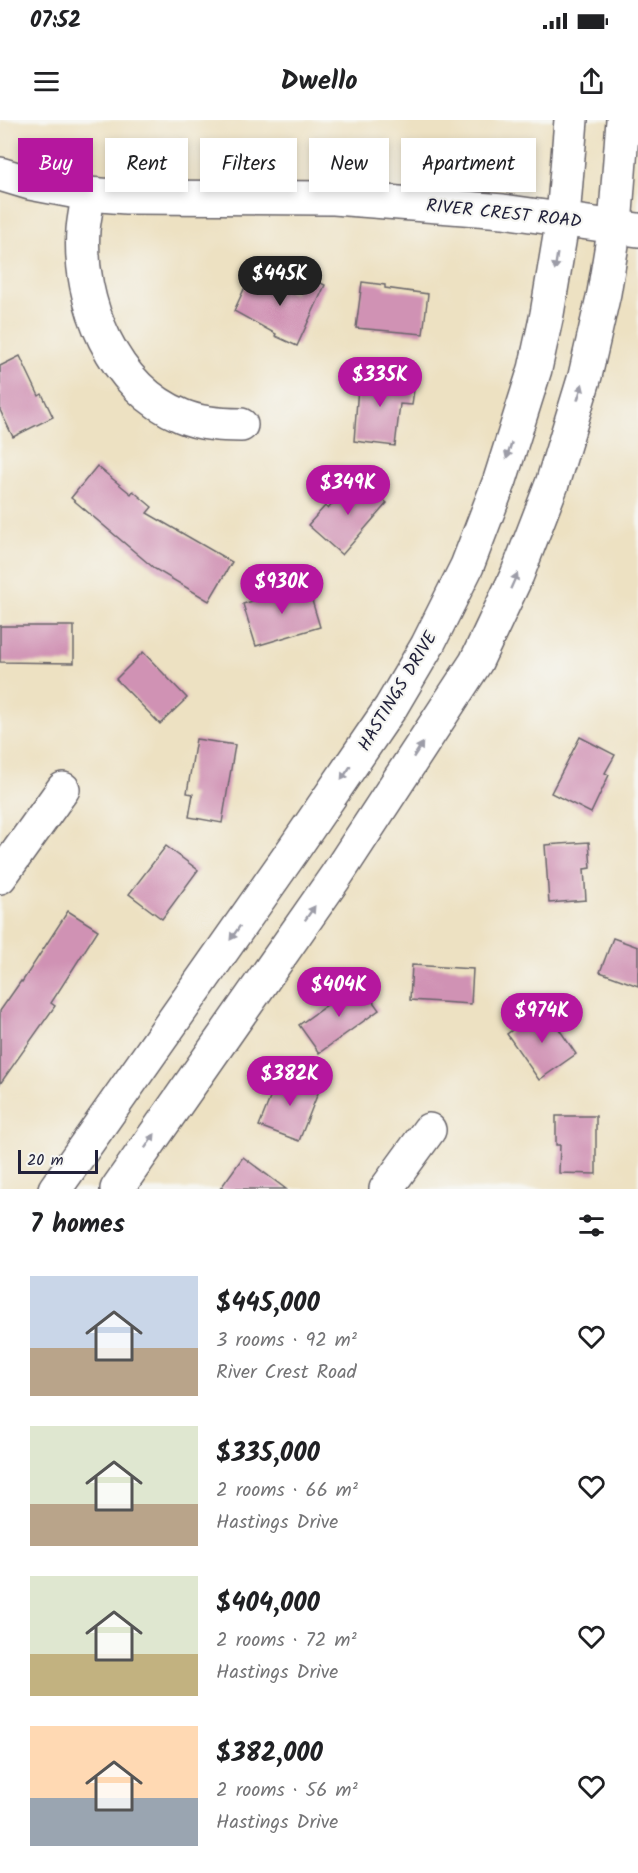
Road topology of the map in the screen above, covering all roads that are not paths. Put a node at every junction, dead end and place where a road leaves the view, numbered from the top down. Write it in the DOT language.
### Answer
graph roads {
  1 [pos="571,120"];
  2 [pos="622,120"];
  3 [pos="0,174"];
  4 [pos="88,194"];
  5 [pos="563,218"];
  6 [pos="627,228"];
  7 [pos="241,425"];
  8 [pos="63,789"];
  9 [pos="0,878"];
  10 [pos="429,1130"];
  11 [pos="55,1189"];
  12 [pos="117,1189"];
  13 [pos="386,1189"];
  1 -- 5 [label="street, HASTINGS DRIVE"];
  2 -- 6 [label="street"];
  3 -- 4 [label="street, RIVER CREST ROAD"];
  4 -- 5 [label="street, RIVER CREST ROAD"];
  4 -- 7 [label="street"];
  5 -- 6 [label="street, RIVER CREST ROAD"];
  5 -- 11 [label="street, HASTINGS DRIVE, one-way"];
  12 -- 6 [label="street, one-way"];
  8 -- 9 [label="street"];
  10 -- 13 [label="street"];
}
